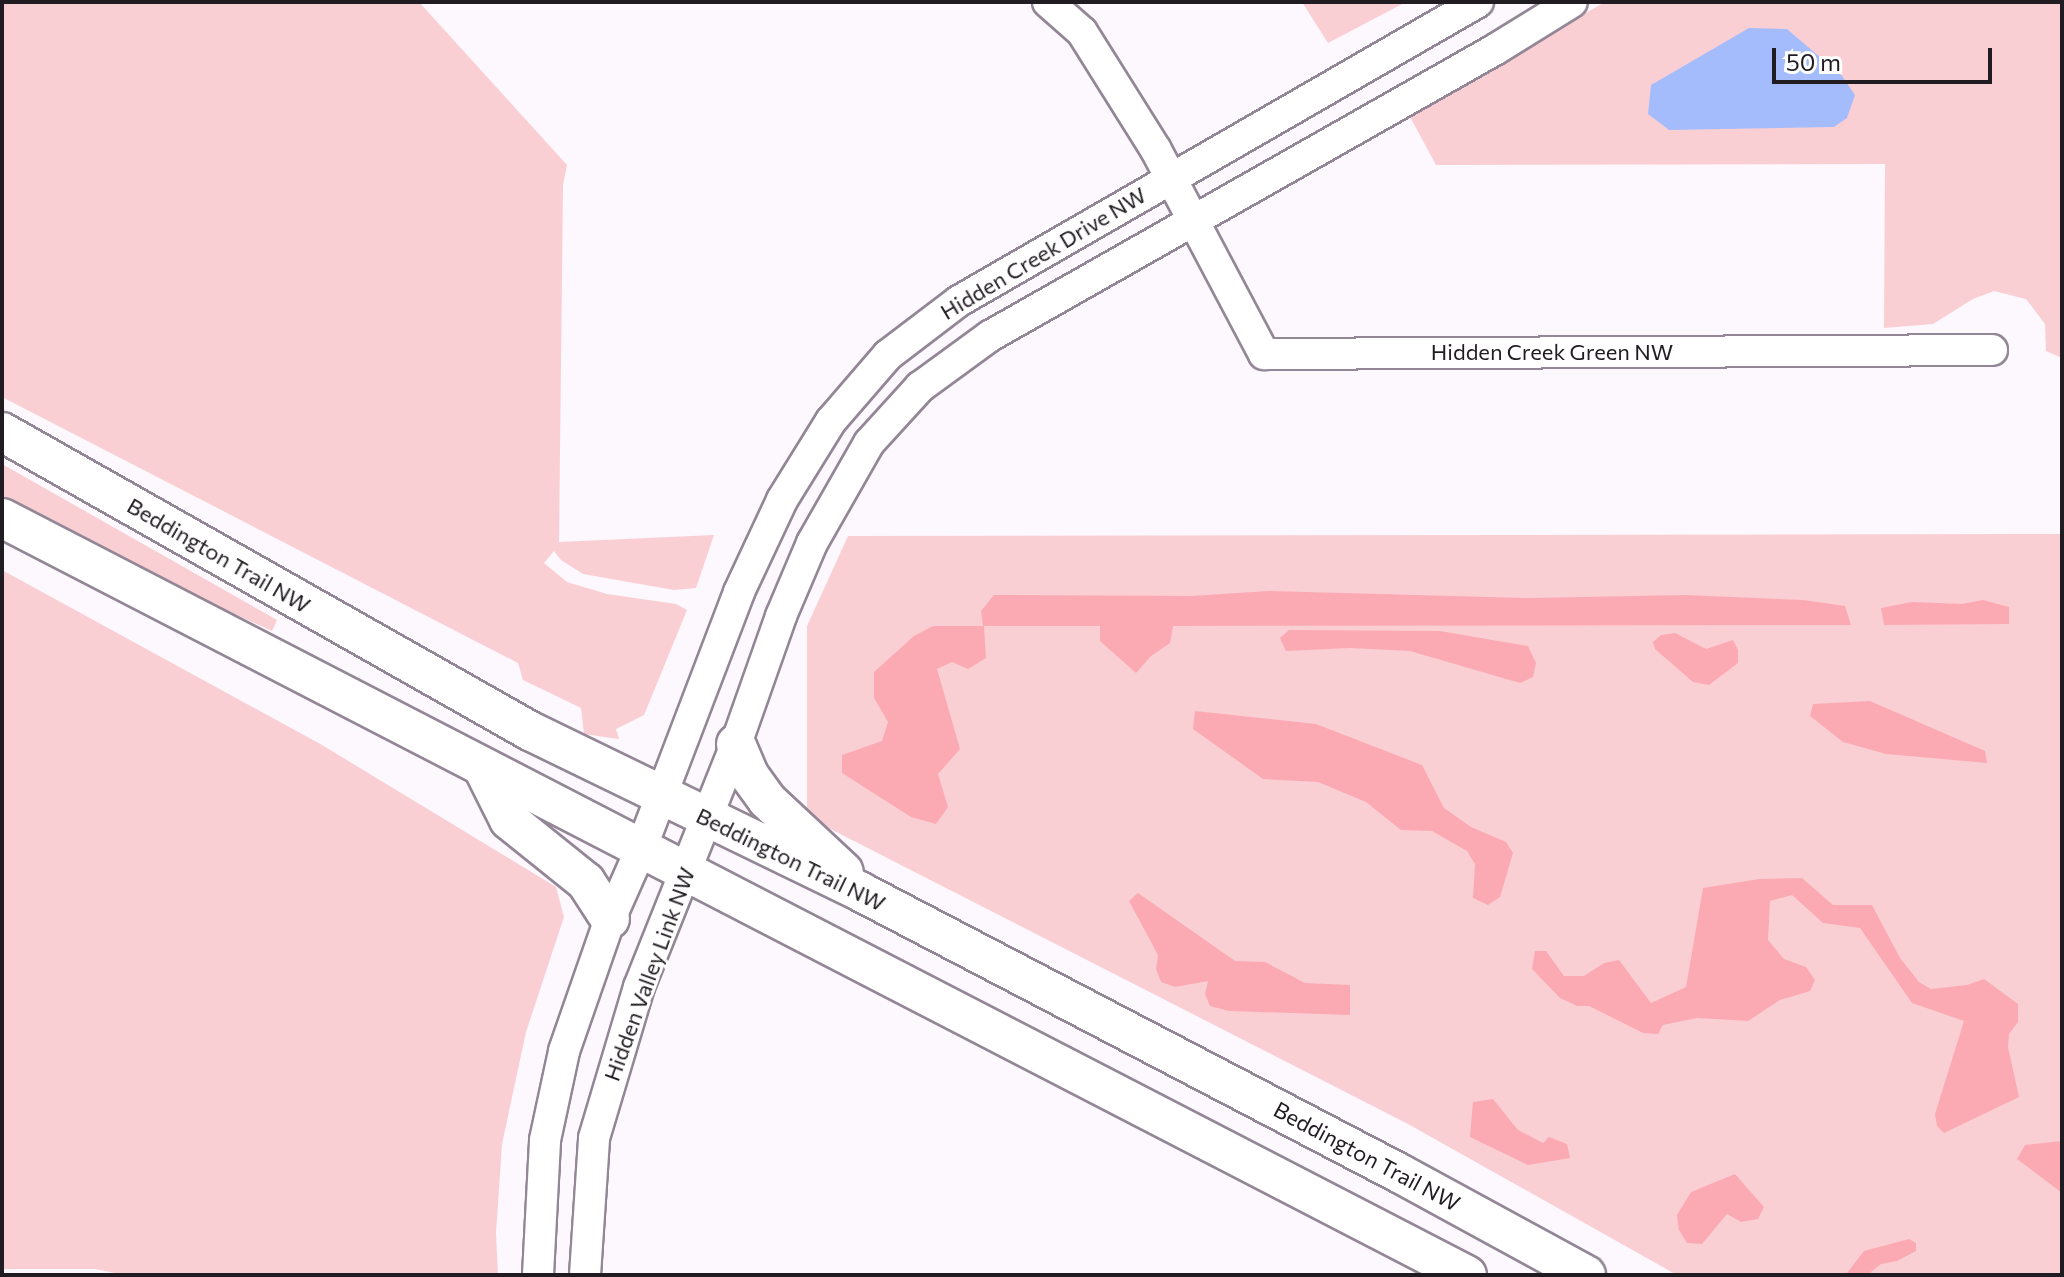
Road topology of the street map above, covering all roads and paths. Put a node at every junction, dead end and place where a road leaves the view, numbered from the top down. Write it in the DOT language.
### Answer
graph roads {
  1 [pos="1048,2"];
  2 [pos="1572,2"];
  3 [pos="1474,4"];
  4 [pos="1496,49"];
  5 [pos="1172,175"];
  6 [pos="1193,219"];
  7 [pos="1992,350"];
  8 [pos="888,355"];
  9 [pos="920,387"];
  10 [pos="2,432"];
  11 [pos="2,518"];
  12 [pos="736,744"];
  13 [pos="483,768"];
  14 [pos="661,796"];
  15 [pos="705,818"];
  16 [pos="641,849"];
  17 [pos="685,872"];
  18 [pos="861,892"];
  19 [pos="610,919"];
  20 [pos="538,1275"];
  21 [pos="585,1275"];
  22 [pos="1467,1275"];
  23 [pos="1586,1275"];
  1 -- 5 [label="street"];
  2 -- 4 [label="street, Hidden Creek Drive NW"];
  3 -- 4 [label="street"];
  3 -- 5 [label="street, Hidden Creek Drive NW"];
  4 -- 6 [label="street, Hidden Creek Drive NW"];
  5 -- 6 [label="street"];
  5 -- 8 [label="street, Hidden Creek Drive NW"];
  6 -- 7 [label="street, Hidden Creek Green NW"];
  6 -- 9 [label="street, Hidden Creek Drive NW"];
  8 -- 9 [label="street"];
  8 -- 14 [label="street, Hidden Creek Drive NW"];
  9 -- 12 [label="street, Hidden Creek Drive NW"];
  10 -- 14 [label="main road, Beddington Trail NW"];
  11 -- 13 [label="main road"];
  12 -- 15 [label="street, Hidden Creek Drive NW"];
  12 -- 18 [label="main road"];
  13 -- 16 [label="main road"];
  13 -- 19 [label="main road"];
  14 -- 15 [label="main road, Beddington Trail NW"];
  14 -- 16 [label="street, Hidden Creek Drive NW"];
  15 -- 17 [label="street, Hidden Valley Link NW"];
  15 -- 18 [label="main road, Beddington Trail NW"];
  16 -- 17 [label="main road"];
  16 -- 19 [label="street"];
  17 -- 21 [label="street, Hidden Valley Link NW"];
  17 -- 22 [label="main road"];
  18 -- 23 [label="main road, Beddington Trail NW"];
  19 -- 20 [label="street"];
}
